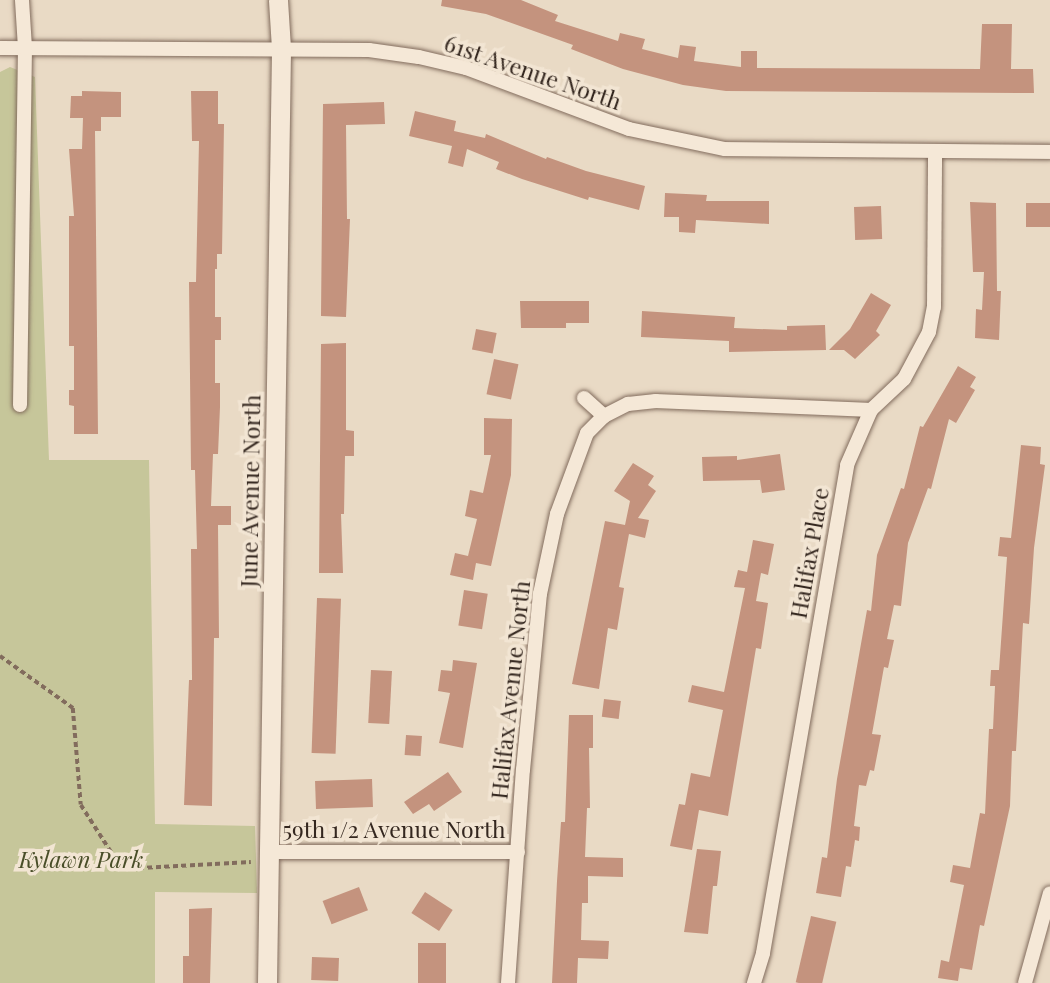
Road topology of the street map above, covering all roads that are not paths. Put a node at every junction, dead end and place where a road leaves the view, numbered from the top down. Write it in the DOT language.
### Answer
graph roads {
  1 [pos="22,0"];
  2 [pos="278,0"];
  3 [pos="0,48"];
  4 [pos="25,48"];
  5 [pos="281,48"];
  6 [pos="935,152"];
  7 [pos="1050,152"];
  8 [pos="584,398"];
  9 [pos="20,405"];
  10 [pos="871,410"];
  11 [pos="604,416"];
  12 [pos="518,852"];
  13 [pos="270,855"];
  14 [pos="1050,893"];
  15 [pos="267,983"];
  16 [pos="508,983"];
  17 [pos="754,983"];
  18 [pos="1025,983"];
  1 -- 4 [label="street"];
  2 -- 5 [label="street, June Avenue North"];
  3 -- 4 [label="street, 61st Avenue North"];
  4 -- 5 [label="street, 61st Avenue North"];
  4 -- 9 [label="street"];
  5 -- 6 [label="street, 61st Avenue North"];
  5 -- 13 [label="street, June Avenue North"];
  6 -- 7 [label="street, 61st Avenue North"];
  6 -- 10 [label="street, Halifax Place"];
  8 -- 11 [label="street"];
  10 -- 11 [label="street, Halifax Avenue North"];
  10 -- 17 [label="street, Halifax Place"];
  11 -- 12 [label="street, Halifax Avenue North"];
  12 -- 13 [label="street, 59th 1/2 Avenue North"];
  12 -- 16 [label="street, Halifax Avenue North"];
  13 -- 15 [label="street, June Avenue North"];
  14 -- 18 [label="street"];
}
